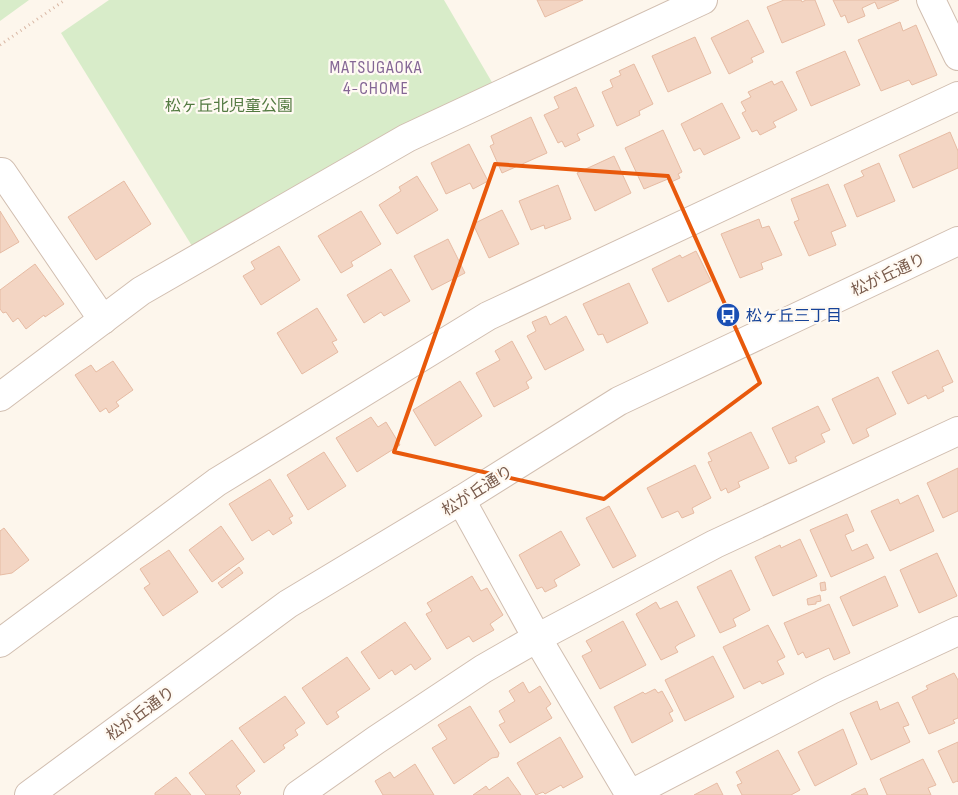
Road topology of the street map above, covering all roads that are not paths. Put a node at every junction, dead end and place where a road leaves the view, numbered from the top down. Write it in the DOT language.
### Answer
graph roads {
  1 [pos="703,0"];
  2 [pos="931,0"];
  3 [pos="958,56"];
  4 [pos="958,96"];
  5 [pos="0,173"];
  6 [pos="958,241"];
  7 [pos="103,320"];
  8 [pos="0,397"];
  9 [pos="958,431"];
  10 [pos="461,500"];
  11 [pos="958,631"];
  12 [pos="537,638"];
  13 [pos="0,643"];
  14 [pos="29,795"];
  15 [pos="298,795"];
  16 [pos="630,795"];
  1 -- 7 [label="street"];
  2 -- 3 [label="street"];
  4 -- 13 [label="street"];
  5 -- 7 [label="street"];
  6 -- 10 [label="street, 松が丘通り"];
  7 -- 8 [label="street"];
  9 -- 12 [label="street"];
  10 -- 12 [label="street"];
  10 -- 14 [label="street, 松が丘通り"];
  11 -- 16 [label="street"];
  12 -- 15 [label="street"];
  12 -- 16 [label="street"];
}
